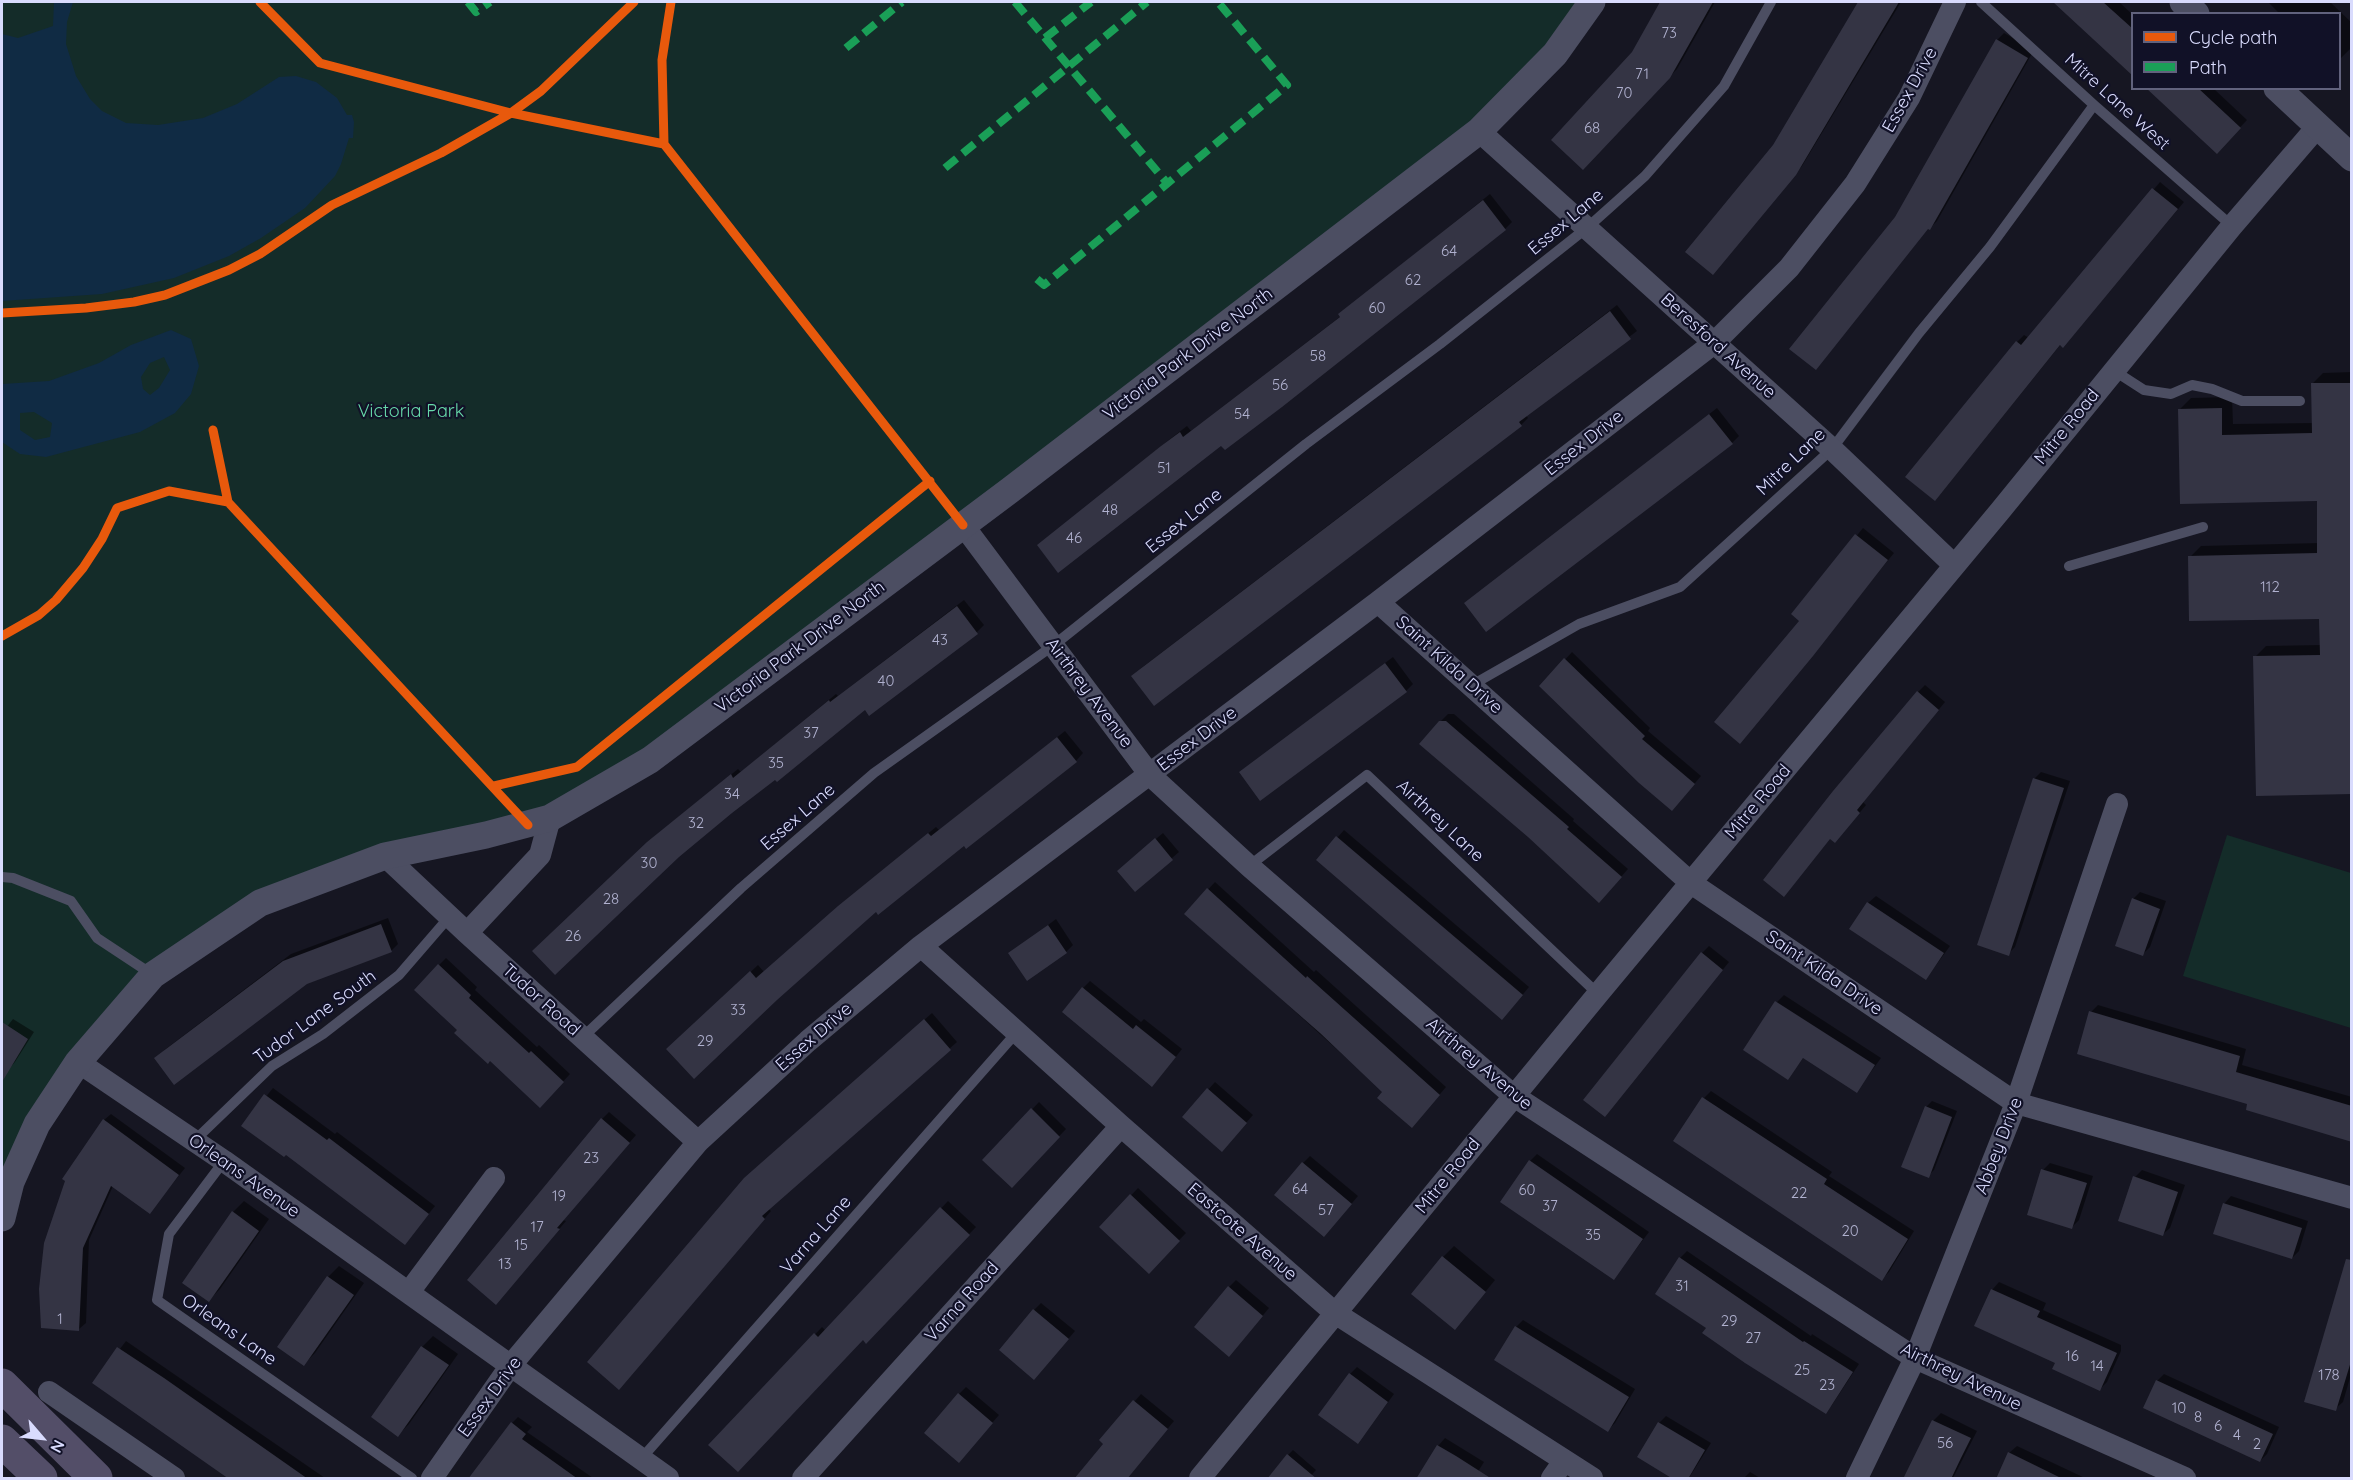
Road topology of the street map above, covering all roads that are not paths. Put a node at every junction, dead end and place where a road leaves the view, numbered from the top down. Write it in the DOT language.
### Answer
graph roads {
  1 [pos="1592,2"];
  2 [pos="1771,2"];
  3 [pos="1955,2"];
  4 [pos="1981,2"];
  5 [pos="2279,90"];
  6 [pos="2094,105"];
  7 [pos="2318,126"];
  8 [pos="1479,131"];
  9 [pos="2352,158"];
  10 [pos="2232,226"];
  11 [pos="1588,227"];
  12 [pos="1714,343"];
  13 [pos="2113,370"];
  14 [pos="2300,402"];
  15 [pos="1832,449"];
  16 [pos="963,525"];
  17 [pos="2203,527"];
  18 [pos="1954,565"];
  19 [pos="2069,566"];
  20 [pos="1378,602"];
  21 [pos="1054,645"];
  22 [pos="1472,685"];
  23 [pos="1150,775"];
  24 [pos="2117,804"];
  25 [pos="550,818"];
  26 [pos="385,856"];
  27 [pos="1249,866"];
  28 [pos="2,877"];
  29 [pos="1691,883"];
  30 [pos="450,916"];
  31 [pos="466,933"];
  32 [pos="921,946"];
  33 [pos="153,975"];
  34 [pos="1598,994"];
  35 [pos="1017,1032"];
  36 [pos="583,1037"];
  37 [pos="78,1062"];
  38 [pos="1514,1096"];
  39 [pos="2016,1103"];
  40 [pos="1121,1126"];
  41 [pos="195,1141"];
  42 [pos="698,1142"];
  43 [pos="224,1161"];
  44 [pos="494,1178"];
  45 [pos="2352,1198"];
  46 [pos="2,1218"];
  47 [pos="409,1292"];
  48 [pos="1335,1313"];
  49 [pos="1915,1358"];
  50 [pos="511,1365"];
  51 [pos="2,1385"];
  52 [pos="49,1392"];
  53 [pos="641,1459"];
  54 [pos="1558,1470"];
  55 [pos="96,1479"];
  56 [pos="174,1479"];
  57 [pos="412,1479"];
  58 [pos="432,1479"];
  59 [pos="668,1479"];
  60 [pos="804,1479"];
  61 [pos="1200,1479"];
  62 [pos="1592,1479"];
  63 [pos="1857,1479"];
  64 [pos="2186,1479"];
  1 -- 8 [label="street, Victoria Park Drive North"];
  2 -- 11 [label="lane, Essex Lane"];
  3 -- 12 [label="street, Essex Drive"];
  4 -- 6 [label="lane, Mitre Lane West"];
  5 -- 7 [label="street"];
  6 -- 10 [label="lane, Mitre Lane West"];
  6 -- 15 [label="lane, Mitre Lane"];
  7 -- 9 [label="street"];
  7 -- 10 [label="street, Mitre Road"];
  8 -- 11 [label="street, Beresford Avenue"];
  8 -- 16 [label="street, Victoria Park Drive North"];
  10 -- 13 [label="street, Mitre Road"];
  11 -- 12 [label="street, Beresford Avenue"];
  11 -- 21 [label="lane, Essex Lane"];
  12 -- 15 [label="street, Beresford Avenue"];
  12 -- 20 [label="street, Essex Drive"];
  13 -- 14 [label="lane"];
  13 -- 18 [label="street, Mitre Road"];
  15 -- 18 [label="street, Beresford Avenue"];
  15 -- 22 [label="lane, Mitre Lane"];
  16 -- 21 [label="street, Airthrey Avenue"];
  16 -- 25 [label="street, Victoria Park Drive North"];
  17 -- 19 [label="lane"];
  18 -- 29 [label="street, Mitre Road"];
  20 -- 22 [label="street, Saint Kilda Drive"];
  20 -- 23 [label="street, Essex Drive"];
  21 -- 23 [label="street, Airthrey Avenue"];
  21 -- 36 [label="lane, Essex Lane"];
  22 -- 29 [label="street, Saint Kilda Drive"];
  23 -- 27 [label="street, Airthrey Avenue"];
  23 -- 32 [label="street, Essex Drive"];
  24 -- 39 [label="street, Abbey Drive"];
  25 -- 26 [label="street, Victoria Park Drive North"];
  25 -- 31 [label="street"];
  26 -- 30 [label="street, Tudor Road"];
  26 -- 33 [label="street, Victoria Park Drive North"];
  27 -- 34 [label="lane, Airthrey Lane"];
  27 -- 38 [label="street, Airthrey Avenue"];
  28 -- 33 [label="lane"];
  29 -- 34 [label="street, Mitre Road"];
  29 -- 39 [label="street, Saint Kilda Drive"];
  30 -- 31 [label="street, Tudor Road"];
  30 -- 41 [label="lane, Tudor Lane South"];
  31 -- 36 [label="street, Tudor Road"];
  32 -- 35 [label="street, Eastcote Avenue"];
  32 -- 42 [label="street, Essex Drive"];
  33 -- 37 [label="street, Victoria Park Drive North"];
  34 -- 38 [label="street, Mitre Road"];
  35 -- 40 [label="street, Eastcote Avenue"];
  35 -- 53 [label="lane, Varna Lane"];
  36 -- 42 [label="street, Tudor Road"];
  37 -- 41 [label="street, Orleans Avenue"];
  37 -- 46 [label="street, Victoria Park Drive North"];
  38 -- 48 [label="street, Mitre Road"];
  38 -- 49 [label="street, Airthrey Avenue"];
  39 -- 45 [label="street, Saint Kilda Drive"];
  39 -- 49 [label="street, Abbey Drive"];
  40 -- 48 [label="street, Eastcote Avenue"];
  40 -- 60 [label="street, Varna Road"];
  41 -- 43 [label="street, Orleans Avenue"];
  42 -- 50 [label="street, Essex Drive"];
  43 -- 47 [label="street, Orleans Avenue"];
  43 -- 57 [label="lane, Orleans Lane"];
  44 -- 47 [label="street"];
  47 -- 50 [label="street, Orleans Avenue"];
  48 -- 54 [label="street, Eastcote Avenue"];
  48 -- 61 [label="street, Mitre Road"];
  49 -- 63 [label="street, Abbey Drive"];
  49 -- 64 [label="street, Airthrey Avenue"];
  50 -- 53 [label="street, Orleans Avenue"];
  50 -- 58 [label="street, Essex Drive"];
  51 -- 55 [label="main road"];
  52 -- 56 [label="street"];
  53 -- 59 [label="street, Orleans Avenue"];
  54 -- 62 [label="street, Eastcote Avenue"];
}
